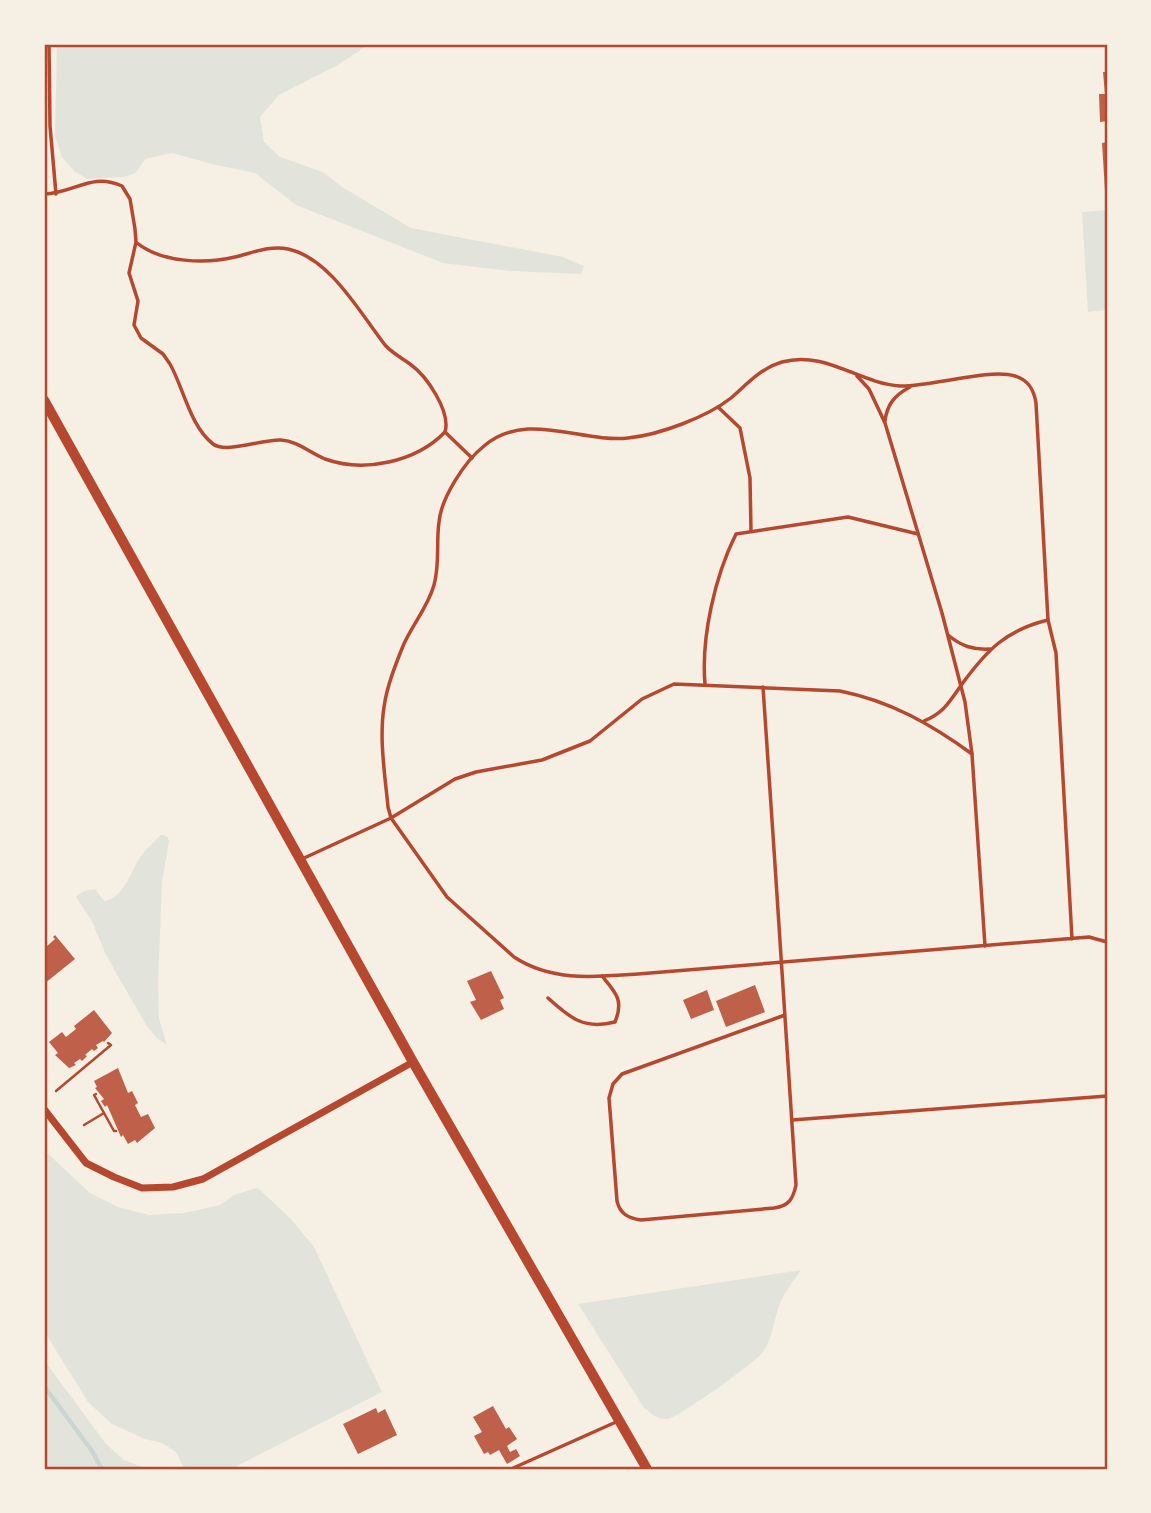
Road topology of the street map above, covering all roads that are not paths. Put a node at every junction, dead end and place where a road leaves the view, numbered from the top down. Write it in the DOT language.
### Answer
graph roads {
  1 [pos="49,44"];
  2 [pos="44,194"];
  3 [pos="56,194"];
  4 [pos="136,242"];
  5 [pos="857,376"];
  6 [pos="912,385"];
  7 [pos="44,402"];
  8 [pos="718,407"];
  9 [pos="884,423"];
  10 [pos="445,432"];
  11 [pos="472,458"];
  12 [pos="751,532"];
  13 [pos="918,534"];
  14 [pos="1048,621"];
  15 [pos="948,635"];
  16 [pos="990,649"];
  17 [pos="705,684"];
  18 [pos="961,686"];
  19 [pos="763,687"];
  20 [pos="923,721"];
  21 [pos="972,754"];
  22 [pos="391,818"];
  23 [pos="300,860"];
  24 [pos="1072,939"];
  25 [pos="1107,942"];
  26 [pos="985,946"];
  27 [pos="781,962"];
  28 [pos="602,976"];
  29 [pos="548,998"];
  30 [pos="785,1015"];
  31 [pos="413,1062"];
  32 [pos="1107,1096"];
  33 [pos="44,1109"];
  34 [pos="792,1120"];
  35 [pos="618,1421"];
  36 [pos="511,1469"];
  37 [pos="647,1469"];
  1 -- 3 [label="lane"];
  2 -- 3 [label="lane"];
  3 -- 4 [label="lane"];
  4 -- 10 [label="lane"];
  4 -- 10 [label="lane"];
  5 -- 6 [label="lane"];
  5 -- 8 [label="lane"];
  5 -- 9 [label="lane"];
  6 -- 9 [label="lane"];
  6 -- 14 [label="lane"];
  7 -- 23 [label="main road"];
  8 -- 11 [label="lane"];
  8 -- 12 [label="lane"];
  9 -- 13 [label="lane"];
  10 -- 11 [label="lane"];
  11 -- 22 [label="lane"];
  12 -- 13 [label="lane"];
  12 -- 17 [label="lane"];
  13 -- 15 [label="lane"];
  14 -- 16 [label="lane"];
  14 -- 24 [label="lane"];
  15 -- 16 [label="lane"];
  15 -- 18 [label="lane"];
  16 -- 18 [label="lane"];
  17 -- 19 [label="lane"];
  17 -- 22 [label="lane"];
  18 -- 20 [label="lane"];
  18 -- 21 [label="lane"];
  19 -- 20 [label="lane"];
  19 -- 27 [label="lane"];
  20 -- 21 [label="lane"];
  21 -- 26 [label="lane"];
  22 -- 23 [label="lane"];
  22 -- 28 [label="lane"];
  23 -- 31 [label="main road"];
  24 -- 25 [label="lane"];
  24 -- 26 [label="lane"];
  26 -- 27 [label="lane"];
  27 -- 28 [label="lane"];
  27 -- 30 [label="lane"];
  28 -- 29 [label="lane"];
  30 -- 34 [label="lane"];
  30 -- 34 [label="lane"];
  31 -- 33 [label="street"];
  31 -- 35 [label="main road"];
  32 -- 34 [label="lane"];
  35 -- 36 [label="lane"];
  35 -- 37 [label="main road"];
}
